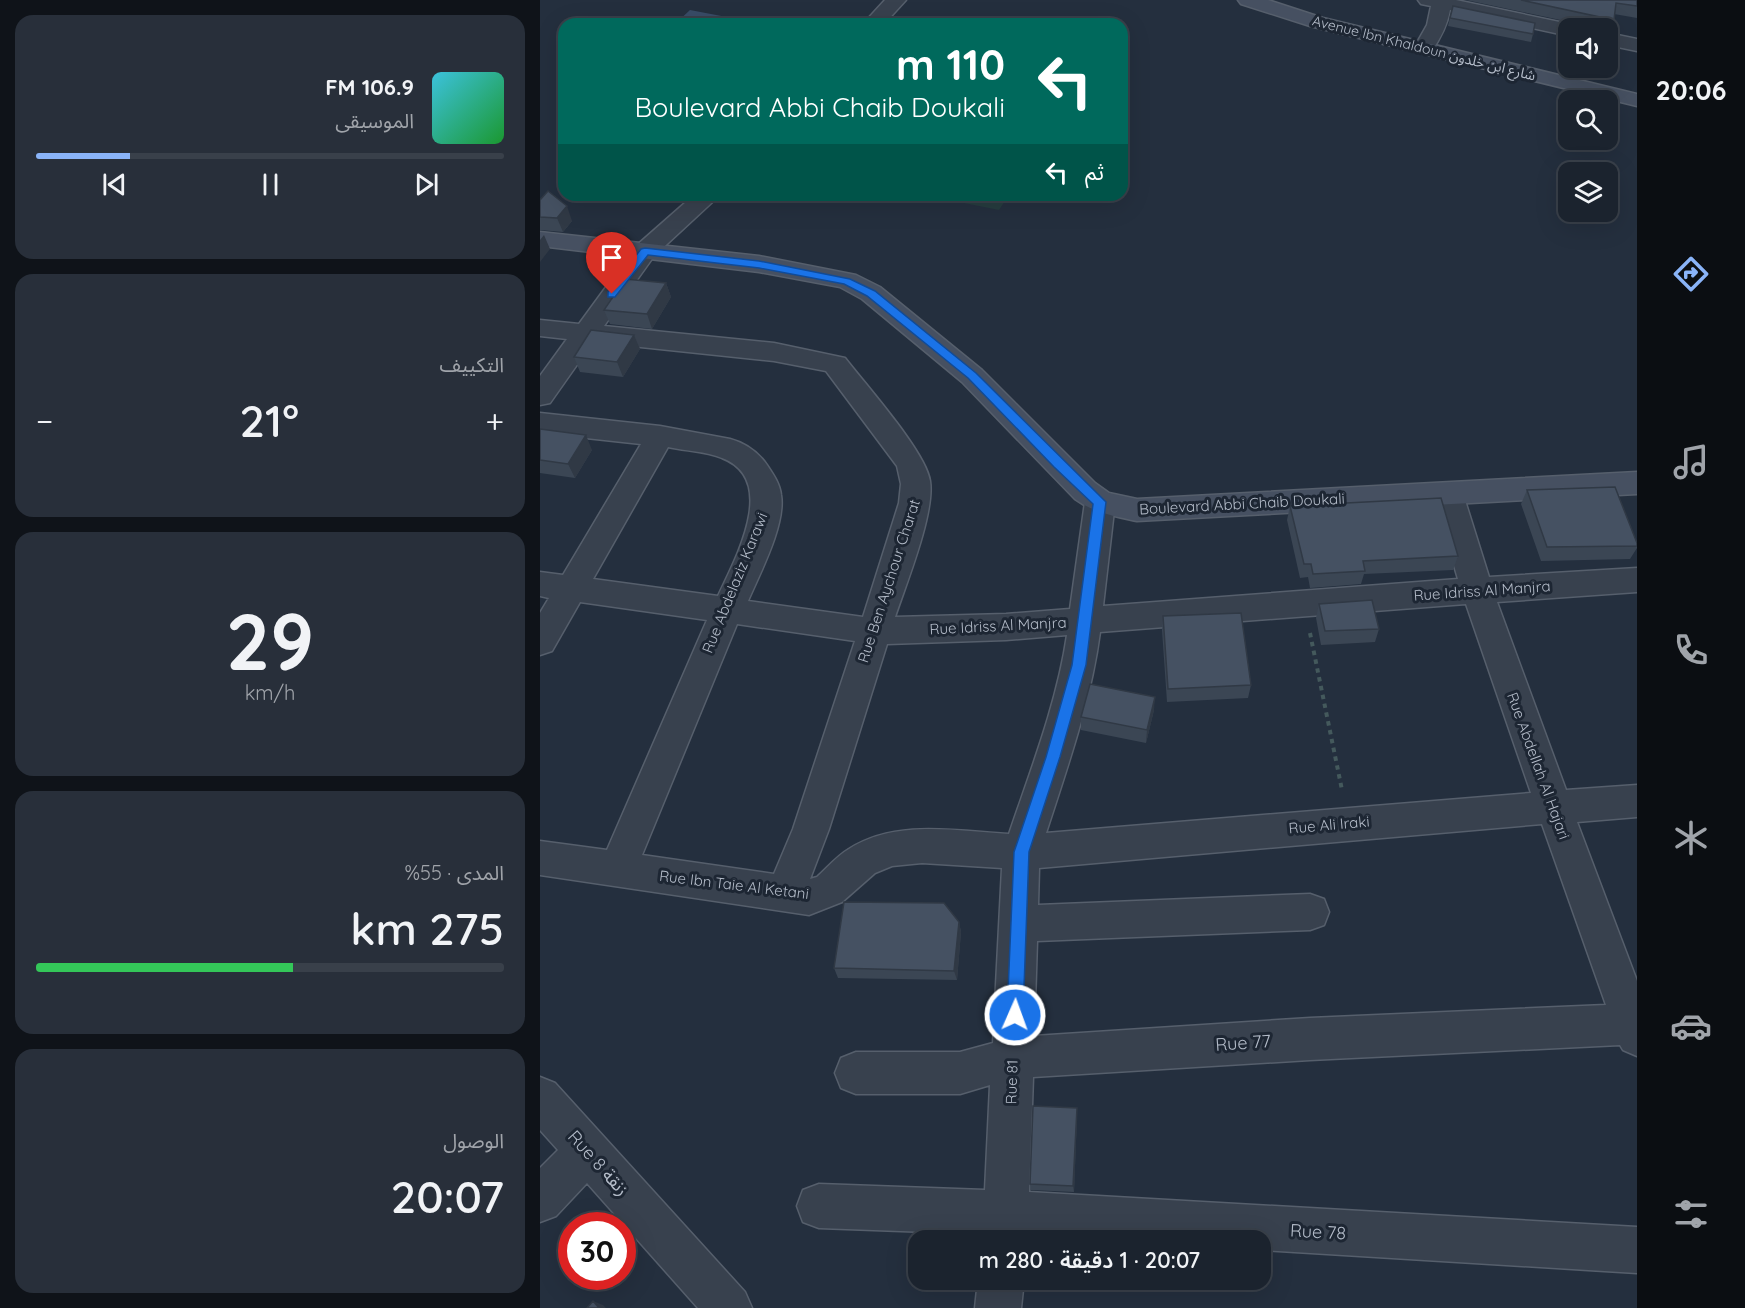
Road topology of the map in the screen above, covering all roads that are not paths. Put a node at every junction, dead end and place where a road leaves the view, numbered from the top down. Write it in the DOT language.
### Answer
graph roads {
  1 [pos="896,0"];
  2 [pos="1248,0"];
  3 [pos="1437,1"];
  4 [pos="879,18"];
  5 [pos="1558,27"];
  6 [pos="1618,41"];
  7 [pos="1637,45"];
  8 [pos="1424,48"];
  9 [pos="1637,100"];
  10 [pos="701,201"];
  11 [pos="540,238"];
  12 [pos="645,252"];
  13 [pos="540,328"];
  14 [pos="584,332"];
  15 [pos="540,396"];
  16 [pos="540,423"];
  17 [pos="660,436"];
  18 [pos="1637,483"];
  19 [pos="1448,494"];
  20 [pos="1100,502"];
  21 [pos="1637,580"];
  22 [pos="540,584"];
  23 [pos="572,589"];
  24 [pos="1479,593"];
  25 [pos="726,610"];
  26 [pos="1086,621"];
  27 [pos="873,631"];
  28 [pos="540,642"];
  29 [pos="1637,801"];
  30 [pos="1551,806"];
  31 [pos="1021,852"];
  32 [pos="540,858"];
  33 [pos="617,869"];
  34 [pos="785,895"];
  35 [pos="1310,912"];
  36 [pos="1017,924"];
  37 [pos="1636,1028"];
  38 [pos="1013,1058"];
  39 [pos="856,1073"];
  40 [pos="540,1098"];
  41 [pos="587,1152"];
  42 [pos="540,1200"];
  43 [pos="819,1206"];
  44 [pos="1006,1227"];
  45 [pos="1637,1250"];
  46 [pos="1000,1290"];
  47 [pos="729,1308"];
  48 [pos="998,1308"];
  1 -- 4 [label="street"];
  2 -- 8 [label="street, Avenue Ibn Khaldoun شارع ابن خلدون"];
  3 -- 5 [label="street"];
  3 -- 8 [label="street"];
  6 -- 7 [label="street"];
  8 -- 9 [label="street, Avenue Ibn Khaldoun شارع ابن خلدون"];
  10 -- 12 [label="street"];
  11 -- 12 [label="street, Boulevard Abbi Chaib Doukali"];
  12 -- 14 [label="street"];
  12 -- 20 [label="street, Boulevard Abbi Chaib Doukali"];
  13 -- 14 [label="street, Rue Ben Aychour Charat"];
  14 -- 15 [label="street"];
  14 -- 27 [label="street, Rue Ben Aychour Charat"];
  16 -- 17 [label="street, Rue Abdelaziz Karawi"];
  17 -- 23 [label="street"];
  17 -- 25 [label="street, Rue Abdelaziz Karawi"];
  18 -- 19 [label="street, Boulevard Abbi Chaib Doukali"];
  19 -- 20 [label="street, Boulevard Abbi Chaib Doukali"];
  19 -- 24 [label="street, Rue Abdellah Al Hajari"];
  20 -- 26 [label="street, Rue 81"];
  21 -- 24 [label="street, Rue Idriss Al Manjra"];
  22 -- 23 [label="street, Rue Idriss Al Manjra"];
  23 -- 25 [label="street, Rue Idriss Al Manjra"];
  23 -- 28 [label="street"];
  24 -- 26 [label="street, Rue Idriss Al Manjra"];
  24 -- 30 [label="street, Rue Abdellah Al Hajari"];
  25 -- 27 [label="street, Rue Idriss Al Manjra"];
  25 -- 33 [label="street, Rue Abdelaziz Karawi"];
  26 -- 27 [label="street, Rue Idriss Al Manjra"];
  26 -- 31 [label="street, Rue 81"];
  27 -- 34 [label="street, Rue Ben Aychour Charat"];
  29 -- 30 [label="street, Rue Ali Iraki"];
  30 -- 31 [label="street, Rue Ali Iraki"];
  30 -- 37 [label="street, Rue Abdellah Al Hajari"];
  31 -- 34 [label="street, Rue Ibn Taie Al Ketani"];
  31 -- 36 [label="street, Rue 81"];
  32 -- 33 [label="street, Rue Ibn Taie Al Ketani"];
  33 -- 34 [label="street, Rue Ibn Taie Al Ketani"];
  35 -- 36 [label="street"];
  36 -- 38 [label="street, Rue 81"];
  37 -- 38 [label="street, Rue 77"];
  38 -- 39 [label="street, Rue 77"];
  38 -- 44 [label="street, Rue 81"];
  40 -- 41 [label="street, Rue 8 زنقة"];
  41 -- 42 [label="street"];
  41 -- 47 [label="street, Rue 8 زنقة"];
  43 -- 44 [label="street, Rue 78"];
  44 -- 45 [label="street, Rue 78"];
  46 -- 48 [label="street"];
}
